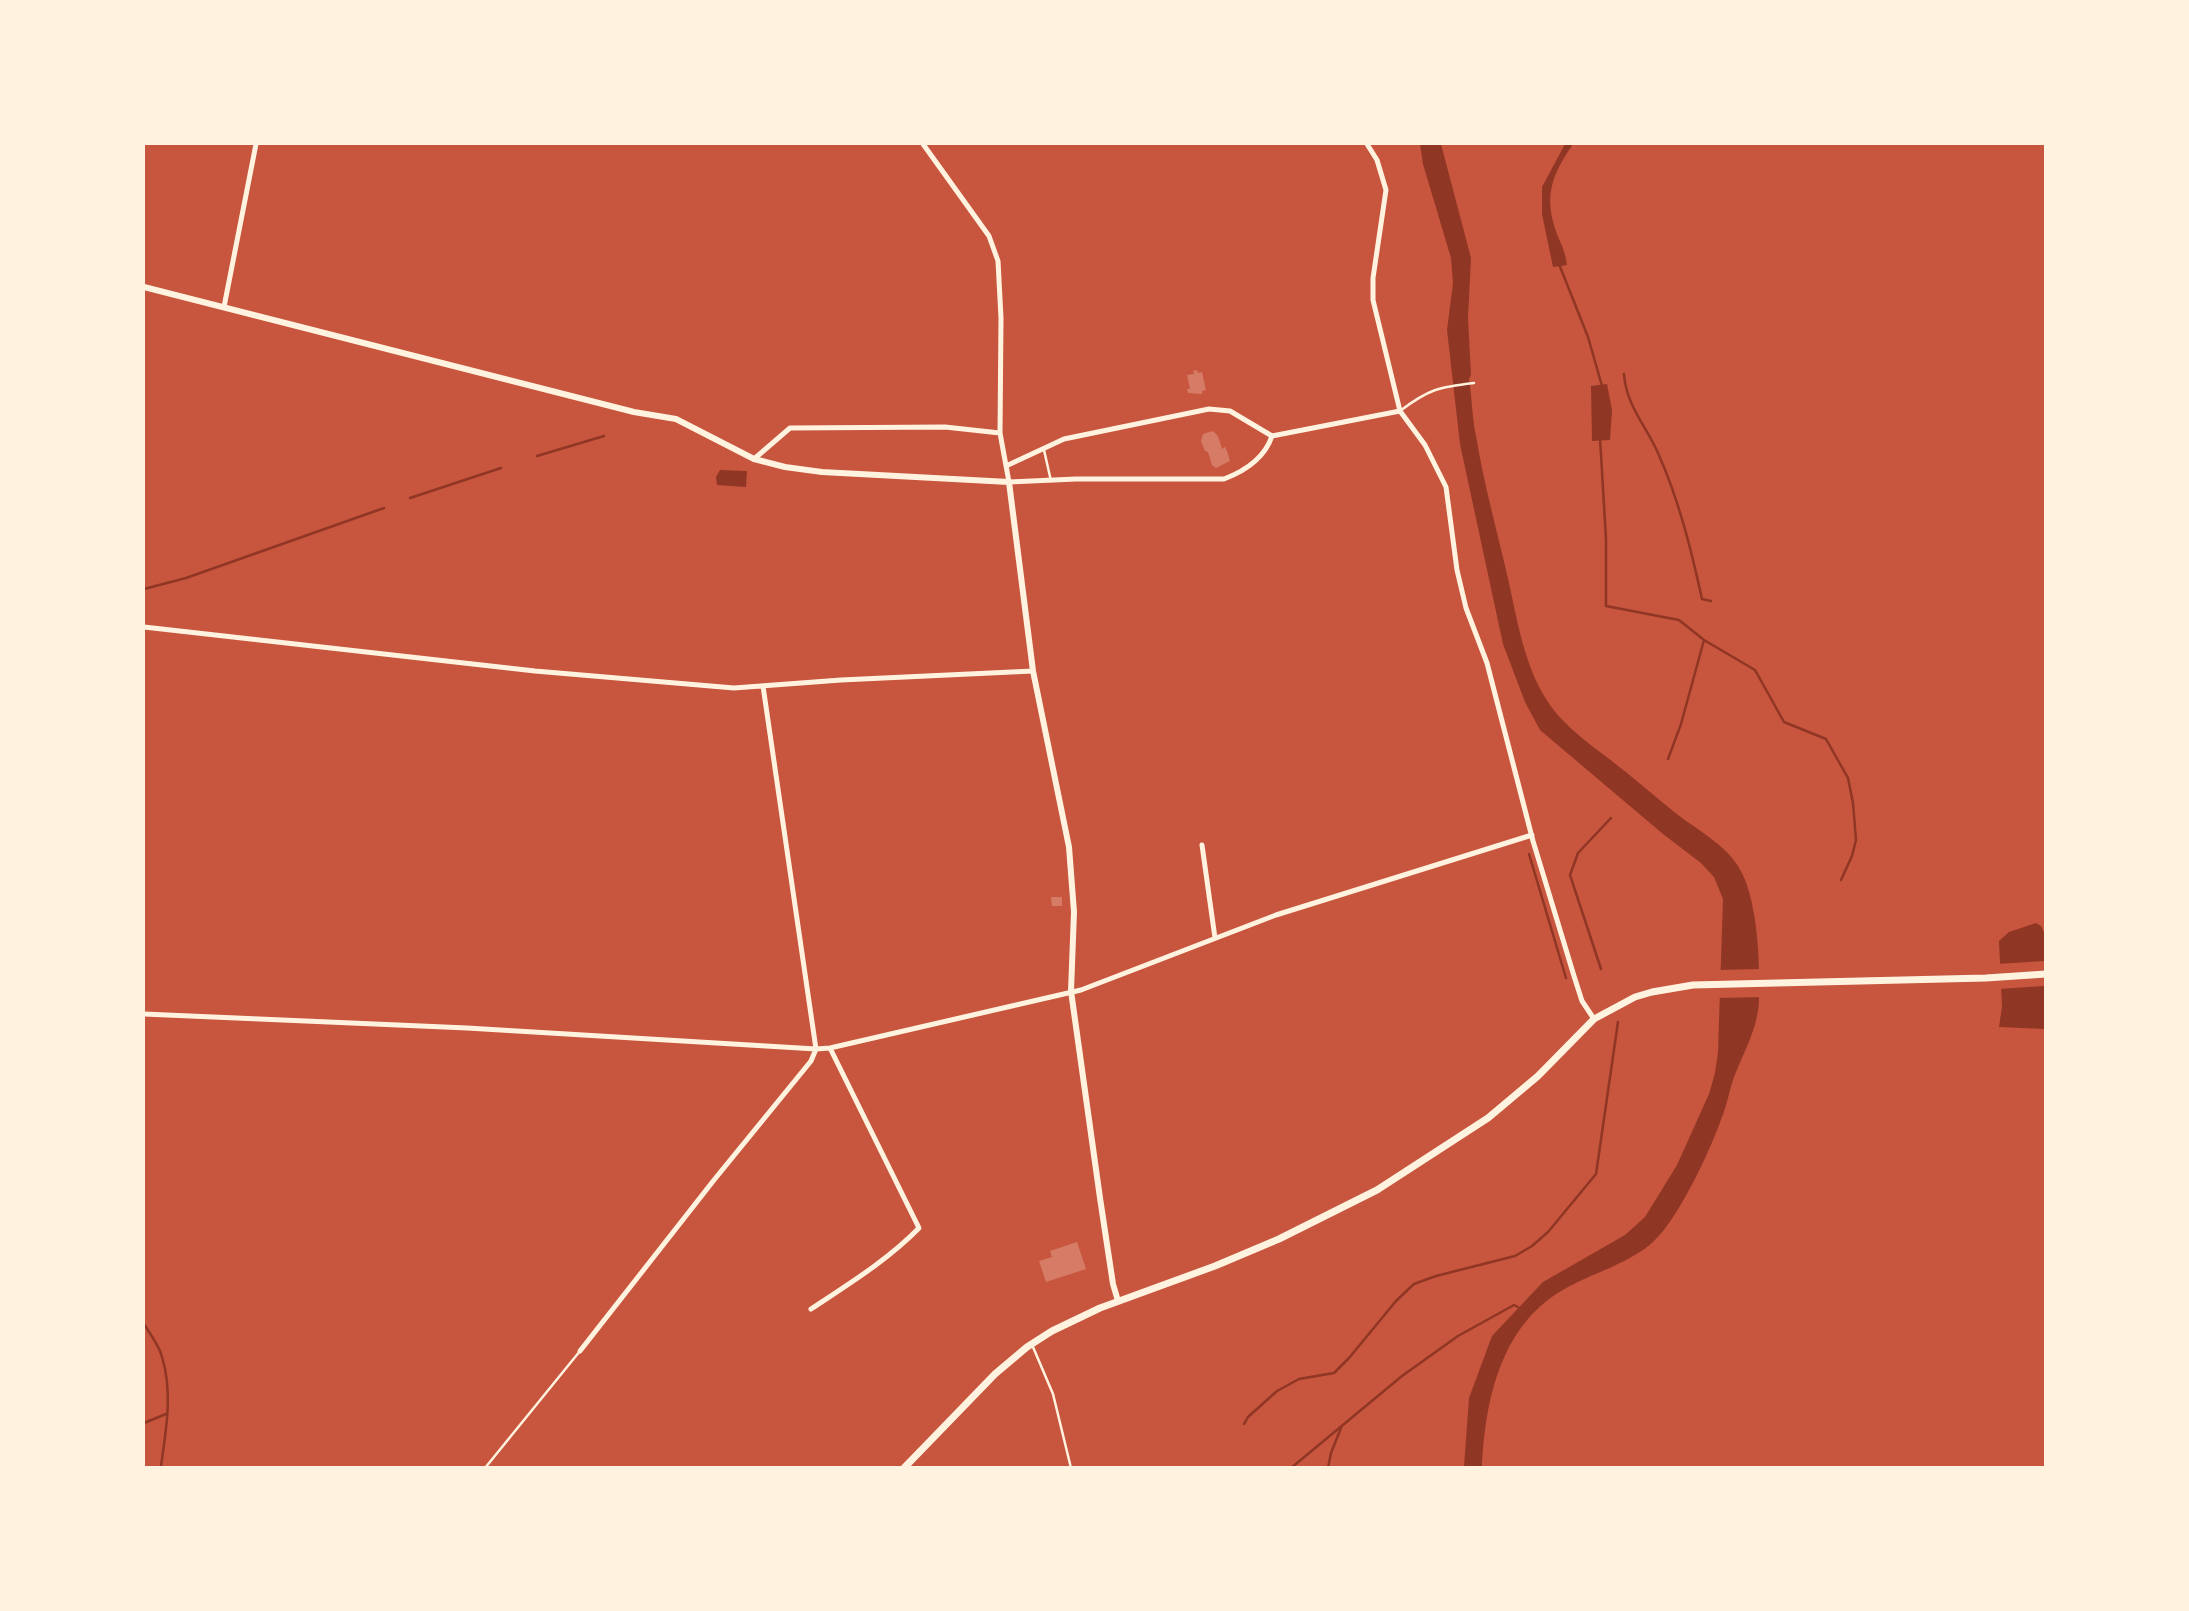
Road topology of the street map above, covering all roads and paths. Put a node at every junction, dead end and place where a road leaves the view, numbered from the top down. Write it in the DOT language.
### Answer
graph roads {
  1 [pos="256,144"];
  2 [pos="923,144"];
  3 [pos="1367,144"];
  4 [pos="1376,144"];
  5 [pos="1372,150"];
  6 [pos="144,287"];
  7 [pos="225,307"];
  8 [pos="1474,383"];
  9 [pos="1400,411"];
  10 [pos="997,433"];
  11 [pos="1272,436"];
  12 [pos="1044,449"];
  13 [pos="754,459"];
  14 [pos="1006,466"];
  15 [pos="1051,481"];
  16 [pos="1009,482"];
  17 [pos="144,627"];
  18 [pos="1033,671"];
  19 [pos="763,686"];
  20 [pos="1532,835"];
  21 [pos="1202,845"];
  22 [pos="1215,938"];
  23 [pos="2046,974"];
  24 [pos="1072,991"];
  25 [pos="144,1014"];
  26 [pos="1594,1019"];
  27 [pos="830,1048"];
  28 [pos="816,1049"];
  29 [pos="1118,1301"];
  30 [pos="811,1310"];
  31 [pos="1031,1344"];
  32 [pos="580,1351"];
  33 [pos="485,1468"];
  34 [pos="904,1468"];
  35 [pos="1071,1468"];
  1 -- 7 [label="street"];
  2 -- 10 [label="street"];
  3 -- 5 [label="street"];
  4 -- 5 [label="street"];
  5 -- 9 [label="street"];
  6 -- 7 [label="street"];
  7 -- 13 [label="street"];
  8 -- 9 [label="lane"];
  9 -- 11 [label="street"];
  9 -- 20 [label="street"];
  10 -- 13 [label="street"];
  10 -- 14 [label="street"];
  11 -- 12 [label="street"];
  11 -- 15 [label="street"];
  12 -- 14 [label="street"];
  12 -- 15 [label="lane"];
  13 -- 16 [label="street"];
  14 -- 16 [label="street"];
  15 -- 16 [label="street"];
  16 -- 18 [label="street"];
  17 -- 19 [label="street"];
  18 -- 19 [label="street"];
  18 -- 24 [label="street"];
  19 -- 28 [label="street"];
  20 -- 22 [label="street"];
  20 -- 26 [label="street"];
  21 -- 22 [label="street"];
  22 -- 24 [label="street"];
  23 -- 26 [label="main road"];
  24 -- 27 [label="street"];
  24 -- 29 [label="street"];
  25 -- 28 [label="street"];
  26 -- 29 [label="main road"];
  27 -- 28 [label="street"];
  27 -- 30 [label="street"];
  28 -- 32 [label="street"];
  29 -- 31 [label="main road"];
  31 -- 34 [label="main road"];
  31 -- 35 [label="lane"];
  32 -- 33 [label="lane"];
}
